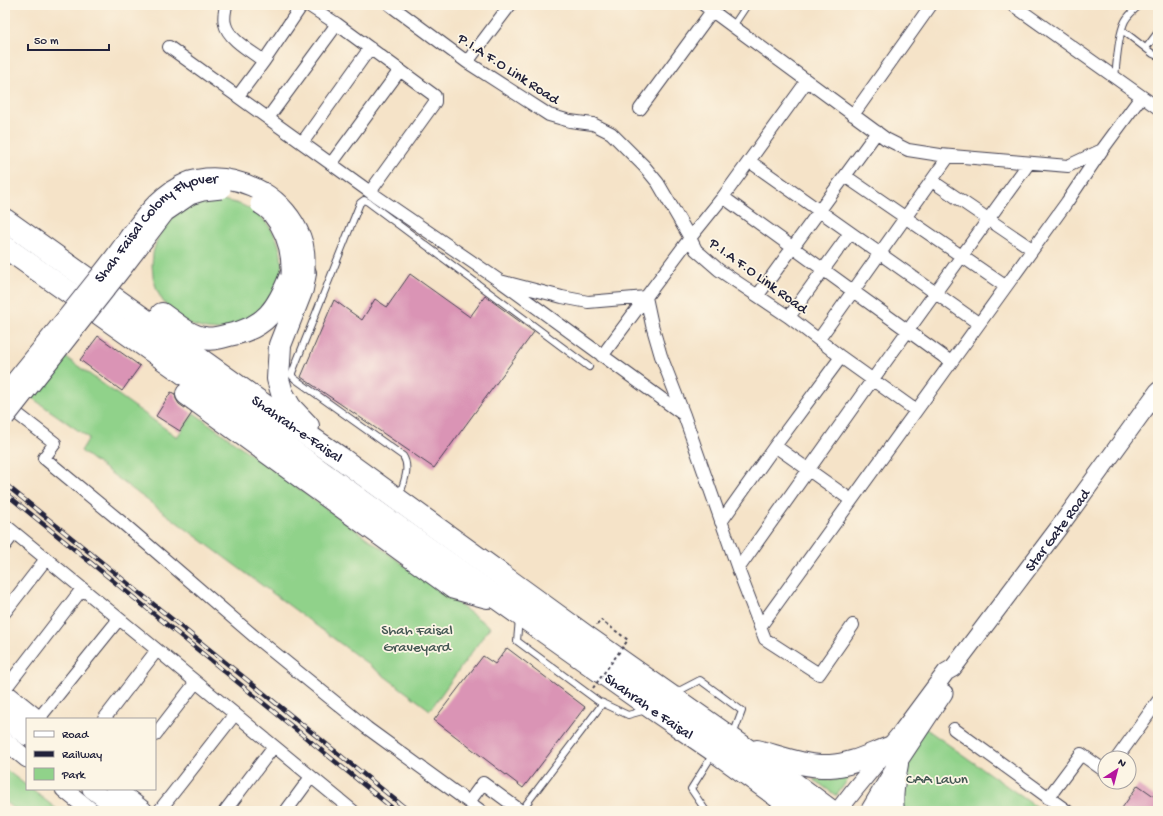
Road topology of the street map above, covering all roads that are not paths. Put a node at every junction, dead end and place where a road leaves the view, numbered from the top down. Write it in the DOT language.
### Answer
graph roads {
  1 [pos="226,5"];
  2 [pos="302,5"];
  3 [pos="308,5"];
  4 [pos="390,5"];
  5 [pos="510,5"];
  6 [pos="747,5"];
  7 [pos="931,5"];
  8 [pos="1013,5"];
  9 [pos="1140,5"];
  10 [pos="708,8"];
  11 [pos="337,24"];
  12 [pos="733,26"];
  13 [pos="1122,30"];
  14 [pos="1158,32"];
  15 [pos="170,47"];
  16 [pos="370,48"];
  17 [pos="1146,48"];
  18 [pos="1158,56"];
  19 [pos="264,61"];
  20 [pos="467,62"];
  21 [pos="400,70"];
  22 [pos="1115,77"];
  23 [pos="807,81"];
  24 [pos="238,96"];
  25 [pos="1141,97"];
  26 [pos="1158,108"];
  27 [pos="640,109"];
  28 [pos="853,115"];
  29 [pos="268,118"];
  30 [pos="877,132"];
  31 [pos="302,143"];
  32 [pos="1102,150"];
  33 [pos="949,156"];
  34 [pos="749,161"];
  35 [pos="1029,163"];
  36 [pos="331,164"];
  37 [pos="845,176"];
  38 [pos="932,181"];
  39 [pos="370,192"];
  40 [pos="722,197"];
  41 [pos="5,208"];
  42 [pos="820,212"];
  43 [pos="906,218"];
  44 [pos="988,219"];
  45 [pos="5,220"];
  46 [pos="850,233"];
  47 [pos="690,238"];
  48 [pos="5,247"];
  49 [pos="793,248"];
  50 [pos="1032,249"];
  51 [pos="880,254"];
  52 [pos="962,256"];
  53 [pos="5,264"];
  54 [pos="823,270"];
  55 [pos="298,274"];
  56 [pos="500,281"];
  57 [pos="1005,286"];
  58 [pos="854,292"];
  59 [pos="935,293"];
  60 [pos="758,295"];
  61 [pos="646,297"];
  62 [pos="78,315"];
  63 [pos="789,317"];
  64 [pos="978,323"];
  65 [pos="908,331"];
  66 [pos="819,339"];
  67 [pos="602,356"];
  68 [pos="841,357"];
  69 [pos="950,362"];
  70 [pos="589,367"];
  71 [pos="873,379"];
  72 [pos="1158,390"];
  73 [pos="7,407"];
  74 [pos="916,410"];
  75 [pos="684,415"];
  76 [pos="775,446"];
  77 [pos="339,457"];
  78 [pos="808,470"];
  79 [pos="397,500"];
  80 [pos="851,500"];
  81 [pos="721,522"];
  82 [pos="10,529"];
  83 [pos="5,544"];
  84 [pos="46,559"];
  85 [pos="738,569"];
  86 [pos="82,589"];
  87 [pos="501,601"];
  88 [pos="5,612"];
  89 [pos="519,614"];
  90 [pos="119,619"];
  91 [pos="853,625"];
  92 [pos="760,627"];
  93 [pos="588,638"];
  94 [pos="157,650"];
  95 [pos="196,682"];
  96 [pos="5,689"];
  97 [pos="670,696"];
  98 [pos="1158,701"];
  99 [pos="5,702"];
  100 [pos="603,704"];
  101 [pos="652,708"];
  102 [pos="235,714"];
  103 [pos="34,718"];
  104 [pos="35,718"];
  105 [pos="37,718"];
  106 [pos="105,718"];
  107 [pos="5,720"];
  108 [pos="954,729"];
  109 [pos="156,734"];
  110 [pos="26,736"];
  111 [pos="5,741"];
  112 [pos="274,746"];
  113 [pos="729,746"];
  114 [pos="1123,750"];
  115 [pos="893,756"];
  116 [pos="26,758"];
  117 [pos="1097,765"];
  118 [pos="311,777"];
  119 [pos="65,790"];
  120 [pos="93,790"];
  121 [pos="130,790"];
  122 [pos="1048,798"];
  123 [pos="469,802"];
  124 [pos="114,804"];
  125 [pos="348,809"];
  126 [pos="91,811"];
  127 [pos="143,811"];
  128 [pos="158,811"];
  129 [pos="225,811"];
  130 [pos="286,811"];
  131 [pos="481,811"];
  132 [pos="521,811"];
  133 [pos="706,811"];
  134 [pos="798,811"];
  135 [pos="831,811"];
  136 [pos="838,811"];
  137 [pos="869,811"];
  138 [pos="894,811"];
  139 [pos="1067,811"];
  1 -- 19 [label="street"];
  2 -- 19 [label="street"];
  3 -- 11 [label="street"];
  4 -- 20 [label="street, P.I.A F.O Link Road"];
  5 -- 20 [label="street"];
  6 -- 12 [label="lane"];
  7 -- 28 [label="street"];
  8 -- 22 [label="street"];
  9 -- 13 [label="lane"];
  10 -- 12 [label="street"];
  10 -- 27 [label="street"];
  11 -- 16 [label="street"];
  11 -- 29 [label="street"];
  12 -- 23 [label="street"];
  13 -- 17 [label="lane"];
  13 -- 22 [label="lane"];
  14 -- 17 [label="lane"];
  15 -- 24 [label="street"];
  16 -- 21 [label="street"];
  16 -- 31 [label="street"];
  17 -- 18 [label="lane"];
  19 -- 24 [label="street"];
  20 -- 47 [label="street, P.I.A F.O Link Road"];
  21 -- 36 [label="street"];
  21 -- 39 [label="street"];
  22 -- 25 [label="street"];
  23 -- 28 [label="street"];
  23 -- 34 [label="street"];
  24 -- 29 [label="street"];
  25 -- 26 [label="street"];
  25 -- 32 [label="street"];
  28 -- 30 [label="street"];
  29 -- 31 [label="street"];
  30 -- 33 [label="street"];
  30 -- 37 [label="street"];
  31 -- 36 [label="street"];
  32 -- 35 [label="street"];
  32 -- 50 [label="street"];
  33 -- 35 [label="street"];
  33 -- 38 [label="street"];
  34 -- 40 [label="street"];
  34 -- 42 [label="street"];
  35 -- 44 [label="street"];
  36 -- 39 [label="street"];
  37 -- 42 [label="street"];
  37 -- 43 [label="street"];
  38 -- 43 [label="street"];
  38 -- 44 [label="street"];
  39 -- 56 [label="street"];
  40 -- 47 [label="street"];
  40 -- 49 [label="street"];
  41 -- 55 [label="highway"];
  42 -- 46 [label="street"];
  42 -- 49 [label="street"];
  43 -- 51 [label="street"];
  43 -- 52 [label="street"];
  44 -- 50 [label="street"];
  44 -- 52 [label="street"];
  45 -- 77 [label="highway, Shahrah-e-Faisal"];
  46 -- 51 [label="street"];
  46 -- 54 [label="street"];
  47 -- 60 [label="street, P.I.A F.O Link Road"];
  47 -- 61 [label="street"];
  48 -- 87 [label="highway, Shahrah-e-Faisal"];
  49 -- 54 [label="street"];
  49 -- 60 [label="street"];
  50 -- 57 [label="street"];
  51 -- 58 [label="street"];
  51 -- 59 [label="street"];
  52 -- 57 [label="street"];
  52 -- 59 [label="street"];
  53 -- 62 [label="highway"];
  54 -- 58 [label="street"];
  54 -- 63 [label="street"];
  55 -- 62 [label="main road, Shah Faisal Colony Flyover, bridge"];
  55 -- 77 [label="highway"];
  56 -- 61 [label="street"];
  56 -- 67 [label="street"];
  57 -- 64 [label="street"];
  58 -- 65 [label="street"];
  58 -- 66 [label="street"];
  59 -- 64 [label="street"];
  59 -- 65 [label="street"];
  60 -- 63 [label="street, P.I.A F.O Link Road"];
  61 -- 67 [label="street"];
  61 -- 75 [label="street"];
  62 -- 73 [label="main road, Shah Faisal Colony Flyover, bridge"];
  62 -- 87 [label="highway"];
  63 -- 66 [label="street, P.I.A F.O Link Road"];
  64 -- 69 [label="street"];
  65 -- 69 [label="street"];
  65 -- 71 [label="street"];
  66 -- 68 [label="street, P.I.A F.O Link Road"];
  67 -- 75 [label="street"];
  68 -- 71 [label="street, P.I.A F.O Link Road"];
  68 -- 76 [label="street"];
  69 -- 74 [label="street"];
  70 -- 79 [label="lane"];
  71 -- 74 [label="street, P.I.A F.O Link Road"];
  71 -- 78 [label="street"];
  72 -- 115 [label="street, Star Gate Road"];
  73 -- 123 [label="street"];
  74 -- 80 [label="street"];
  75 -- 81 [label="street"];
  76 -- 78 [label="street"];
  76 -- 81 [label="street"];
  77 -- 79 [label="highway, Shahrah-e-Faisal"];
  78 -- 80 [label="street"];
  78 -- 85 [label="street"];
  79 -- 93 [label="highway, Shahrah-e-Faisal"];
  80 -- 92 [label="street"];
  81 -- 85 [label="street"];
  82 -- 83 [label="street"];
  82 -- 84 [label="street"];
  84 -- 86 [label="street"];
  84 -- 88 [label="street"];
  85 -- 92 [label="street"];
  86 -- 90 [label="street"];
  86 -- 96 [label="street"];
  87 -- 89 [label="highway, Shahrah e Faisal"];
  89 -- 100 [label="lane"];
  89 -- 101 [label="highway, Shahrah e Faisal"];
  90 -- 94 [label="street"];
  90 -- 105 [label="street"];
  91 -- 92 [label="street"];
  93 -- 97 [label="highway, Shahrah e Faisal"];
  94 -- 95 [label="street"];
  94 -- 106 [label="street"];
  95 -- 102 [label="street"];
  95 -- 109 [label="street"];
  96 -- 104 [label="street"];
  97 -- 113 [label="highway, Shahrah e Faisal"];
  97 -- 113 [label="lane"];
  98 -- 114 [label="street"];
  99 -- 103 [label="main road"];
  100 -- 101 [label="lane"];
  100 -- 132 [label="lane"];
  101 -- 113 [label="highway, Shahrah e Faisal"];
  102 -- 112 [label="street"];
  102 -- 128 [label="street"];
  107 -- 110 [label="street"];
  108 -- 122 [label="street"];
  111 -- 116 [label="street"];
  112 -- 118 [label="street"];
  112 -- 129 [label="street"];
  113 -- 115 [label="highway"];
  113 -- 133 [label="lane"];
  113 -- 134 [label="highway, Shahrah e Faisal"];
  113 -- 135 [label="highway, Shahrah e Faisal"];
  115 -- 136 [label="street, Star Gate Road"];
  115 -- 137 [label="street, Star Gate Road"];
  115 -- 138 [label="highway"];
  117 -- 122 [label="street"];
  118 -- 125 [label="street"];
  118 -- 130 [label="street"];
  119 -- 126 [label="street"];
  120 -- 124 [label="street"];
  121 -- 128 [label="street"];
  122 -- 139 [label="street"];
  123 -- 131 [label="street"];
  123 -- 132 [label="street"];
  124 -- 127 [label="main road"];
}
